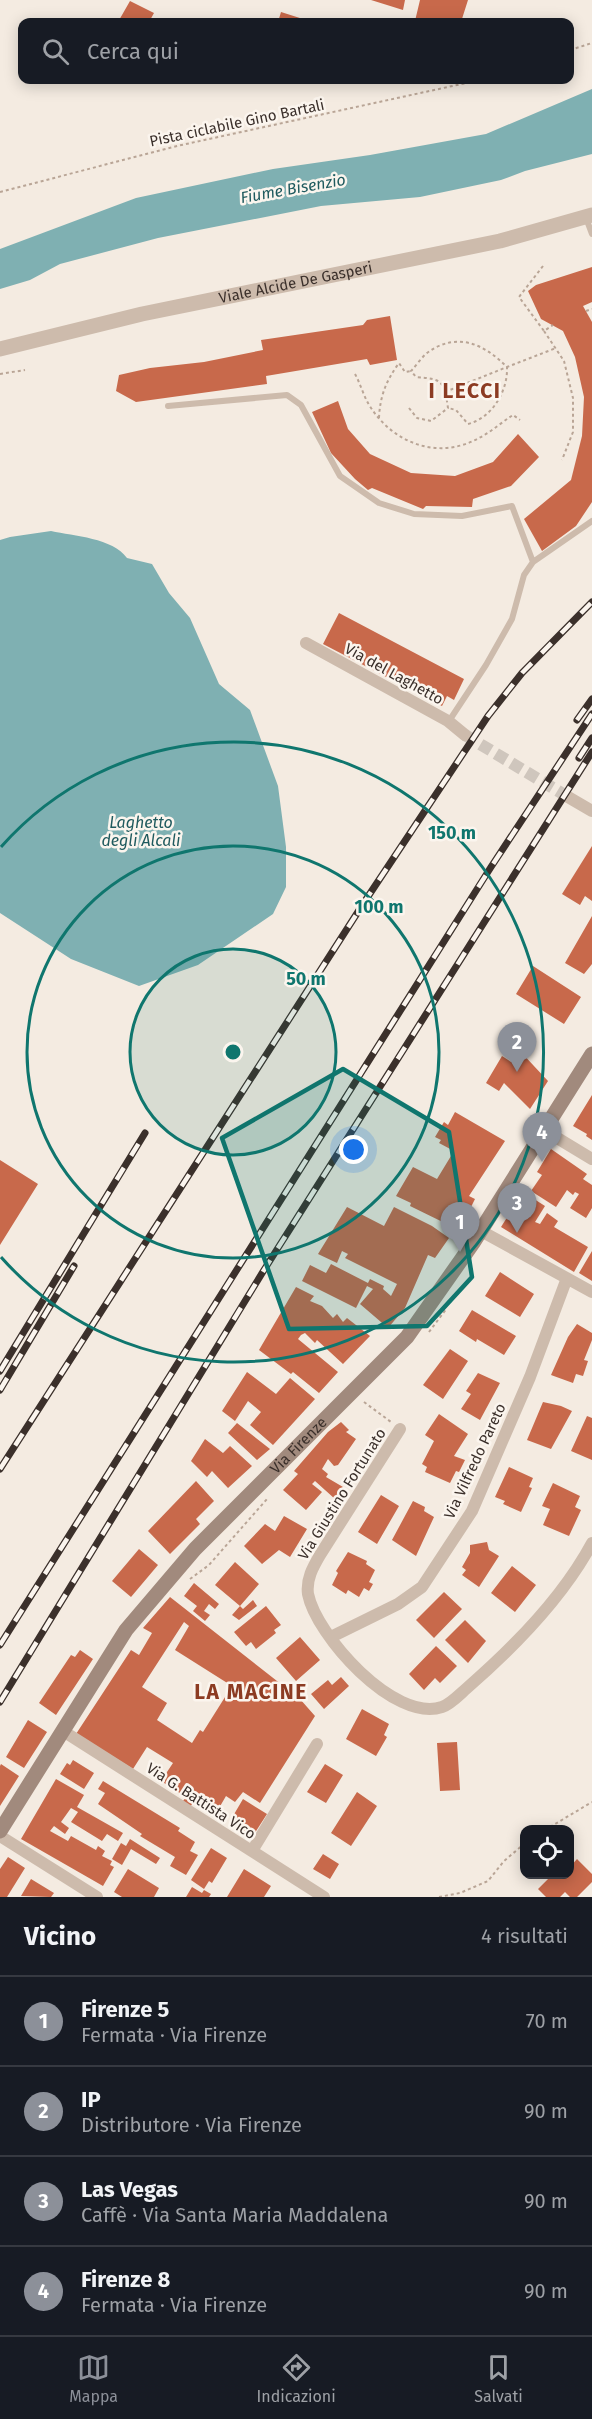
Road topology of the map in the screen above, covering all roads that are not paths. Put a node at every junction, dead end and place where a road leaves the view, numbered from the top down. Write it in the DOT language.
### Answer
graph roads {
  1 [pos="589,216"];
  2 [pos="592,234"];
  3 [pos="0,349"];
  4 [pos="168,406"];
  5 [pos="592,521"];
  6 [pos="533,562"];
  7 [pos="306,643"];
  8 [pos="448,721"];
  9 [pos="465,735"];
  10 [pos="568,797"];
  11 [pos="592,811"];
  12 [pos="592,1054"];
  13 [pos="544,1130"];
  14 [pos="592,1159"];
  15 [pos="481,1231"];
  16 [pos="567,1278"];
  17 [pos="592,1292"];
  18 [pos="400,1429"];
  19 [pos="592,1543"];
  20 [pos="331,1637"];
  21 [pos="63,1731"];
  22 [pos="317,1744"];
  23 [pos="0,1834"];
  24 [pos="252,1851"];
  25 [pos="97,1897"];
  26 [pos="324,1897"];
  1 -- 2 [label="lane"];
  1 -- 3 [label="street, Viale Alcide De Gasperi"];
  4 -- 6 [label="lane"];
  5 -- 6 [label="lane"];
  6 -- 8 [label="lane"];
  7 -- 8 [label="street, Via del Laghetto"];
  8 -- 9 [label="street, Via del Laghetto"];
  10 -- 11 [label="street"];
  12 -- 13 [label="main road, Via Firenze"];
  13 -- 14 [label="street"];
  13 -- 15 [label="main road, Via Firenze"];
  15 -- 16 [label="street"];
  15 -- 21 [label="main road, Via Firenze"];
  16 -- 17 [label="street"];
  16 -- 20 [label="street, Via Vilfredo Pareto"];
  18 -- 20 [label="street, Via Giustino Fortunato"];
  19 -- 20 [label="street, Via Giustino Fortunato"];
  21 -- 23 [label="main road, Via Firenze"];
  21 -- 24 [label="street, Via G. Battista Vico"];
  22 -- 24 [label="street"];
  23 -- 25 [label="street"];
  24 -- 26 [label="street, Via G. Battista Vico"];
}
